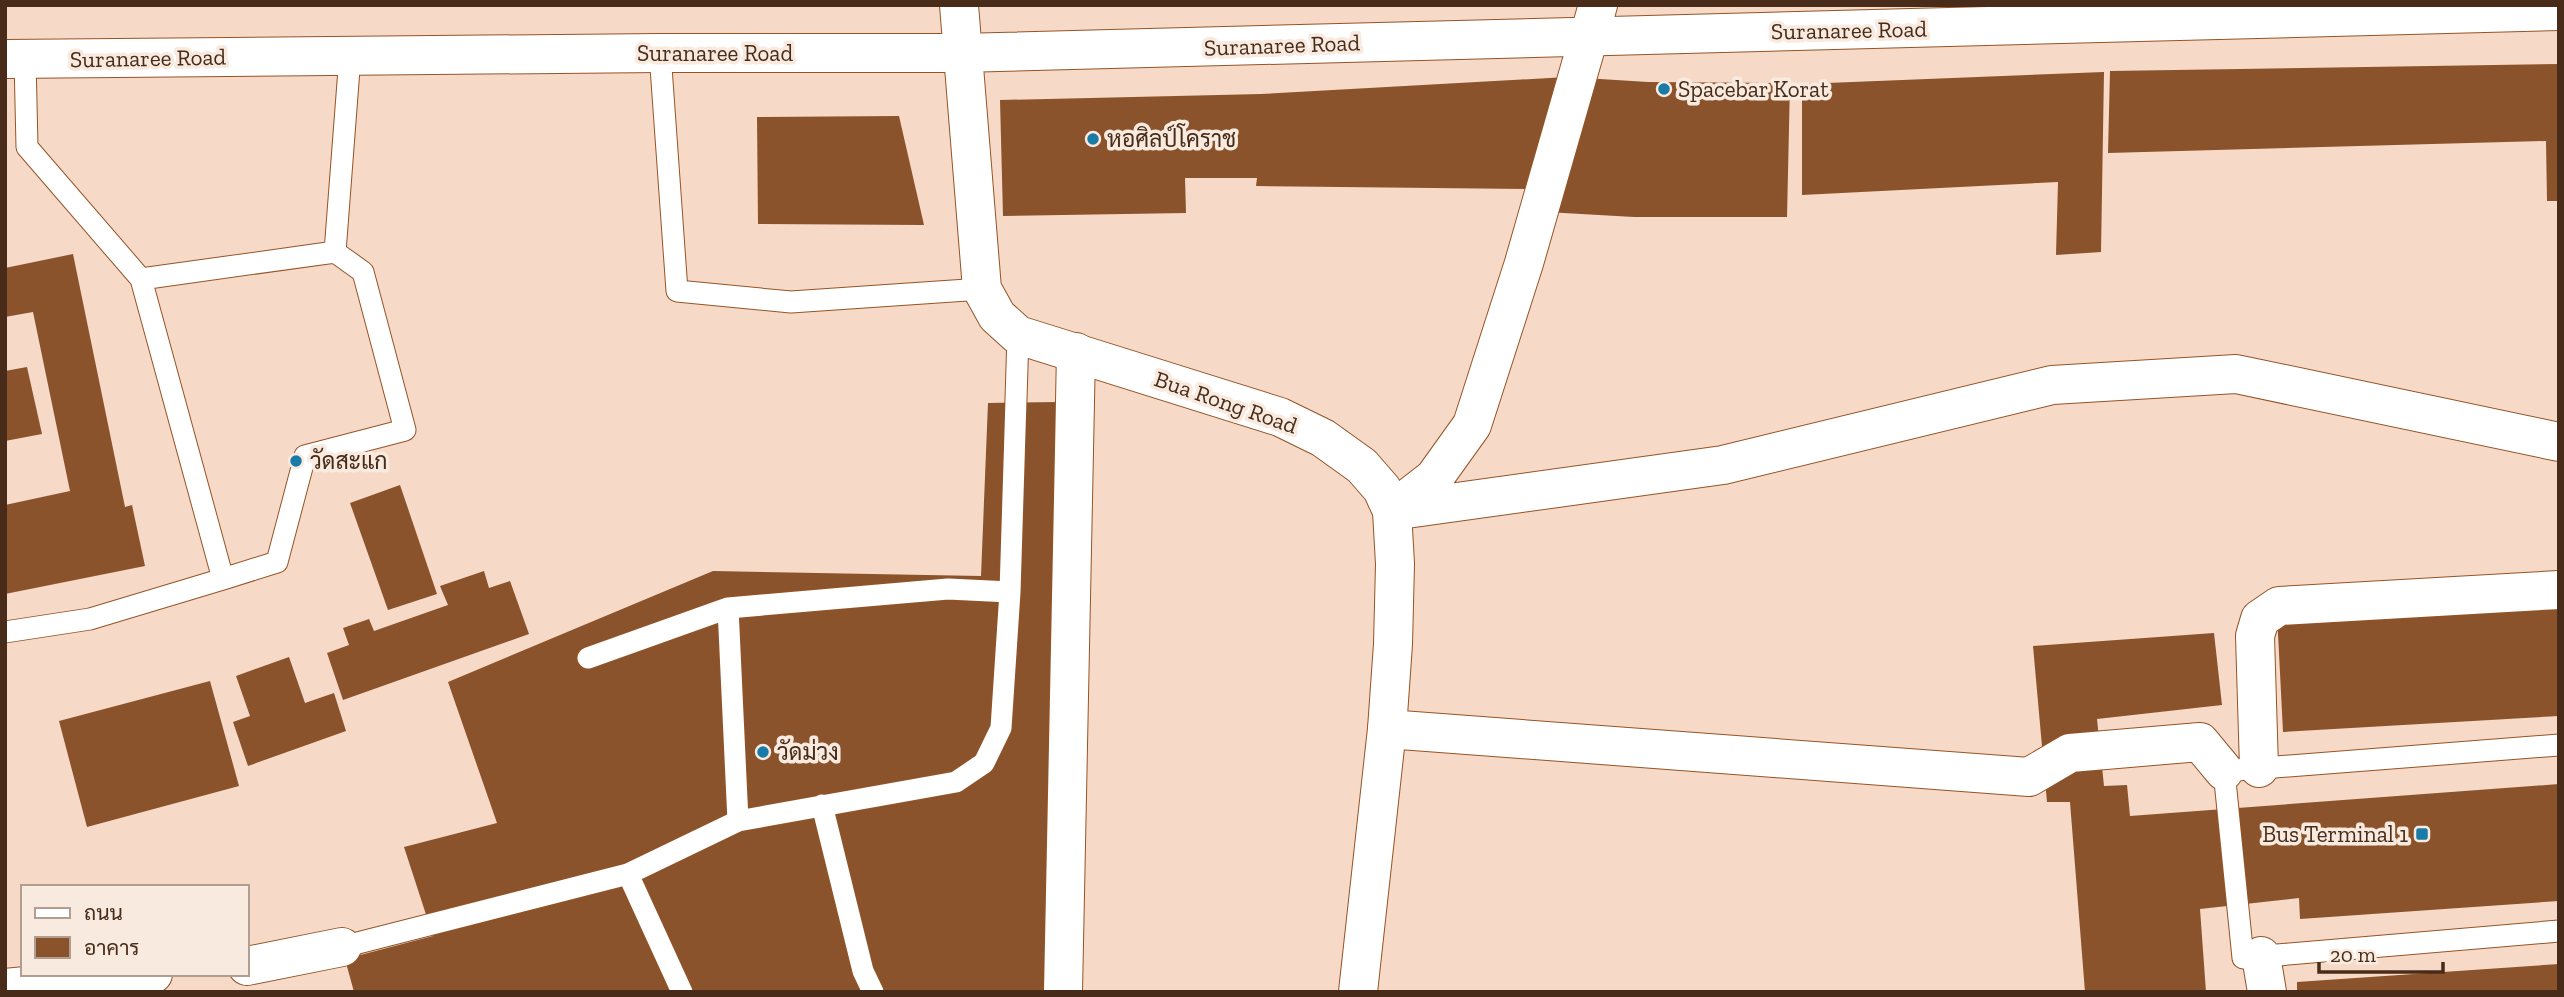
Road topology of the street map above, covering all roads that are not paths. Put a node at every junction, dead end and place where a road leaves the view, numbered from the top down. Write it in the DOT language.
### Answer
graph roads {
  1 [pos="958,5"];
  2 [pos="2559,11"];
  3 [pos="1594,21"];
  4 [pos="660,53"];
  5 [pos="961,53"];
  6 [pos="349,56"];
  7 [pos="15,59"];
  8 [pos="334,252"];
  9 [pos="141,279"];
  10 [pos="982,289"];
  11 [pos="1018,335"];
  12 [pos="1076,352"];
  13 [pos="2559,442"];
  14 [pos="1392,511"];
  15 [pos="223,579"];
  16 [pos="2559,590"];
  17 [pos="1010,592"];
  18 [pos="728,608"];
  19 [pos="5,632"];
  20 [pos="588,658"];
  21 [pos="1387,729"];
  22 [pos="2559,745"];
  23 [pos="2241,769"];
  24 [pos="822,805"];
  25 [pos="738,821"];
  26 [pos="628,874"];
  27 [pos="2559,931"];
  28 [pos="342,947"];
  29 [pos="248,966"];
  30 [pos="2264,974"];
  31 [pos="132,976"];
  32 [pos="5,988"];
  33 [pos="682,992"];
  34 [pos="873,992"];
  35 [pos="1063,992"];
  36 [pos="1358,992"];
  1 -- 5 [label="street, Bua Rong Road"];
  2 -- 3 [label="street, Suranaree Road"];
  3 -- 5 [label="street, Suranaree Road"];
  3 -- 14 [label="street"];
  4 -- 5 [label="street, Suranaree Road"];
  4 -- 6 [label="street, Suranaree Road"];
  4 -- 10 [label="lane"];
  5 -- 10 [label="street, Bua Rong Road"];
  6 -- 7 [label="street, Suranaree Road"];
  6 -- 8 [label="lane"];
  7 -- 9 [label="lane"];
  8 -- 9 [label="lane"];
  8 -- 15 [label="lane"];
  9 -- 15 [label="lane"];
  10 -- 11 [label="street, Bua Rong Road"];
  11 -- 12 [label="street, Bua Rong Road"];
  11 -- 17 [label="lane"];
  12 -- 14 [label="street, Bua Rong Road"];
  12 -- 35 [label="street"];
  13 -- 14 [label="street"];
  14 -- 21 [label="street, Bua Rong Road"];
  15 -- 19 [label="lane"];
  16 -- 23 [label="street"];
  17 -- 18 [label="lane"];
  17 -- 24 [label="lane"];
  18 -- 20 [label="lane"];
  18 -- 25 [label="lane"];
  21 -- 23 [label="street"];
  21 -- 36 [label="street, Bua Rong Road"];
  22 -- 23 [label="lane"];
  23 -- 30 [label="lane"];
  24 -- 25 [label="lane"];
  24 -- 34 [label="lane"];
  25 -- 26 [label="lane"];
  26 -- 28 [label="lane"];
  26 -- 33 [label="lane"];
  27 -- 30 [label="lane"];
  28 -- 29 [label="street"];
  31 -- 32 [label="street"];
}
